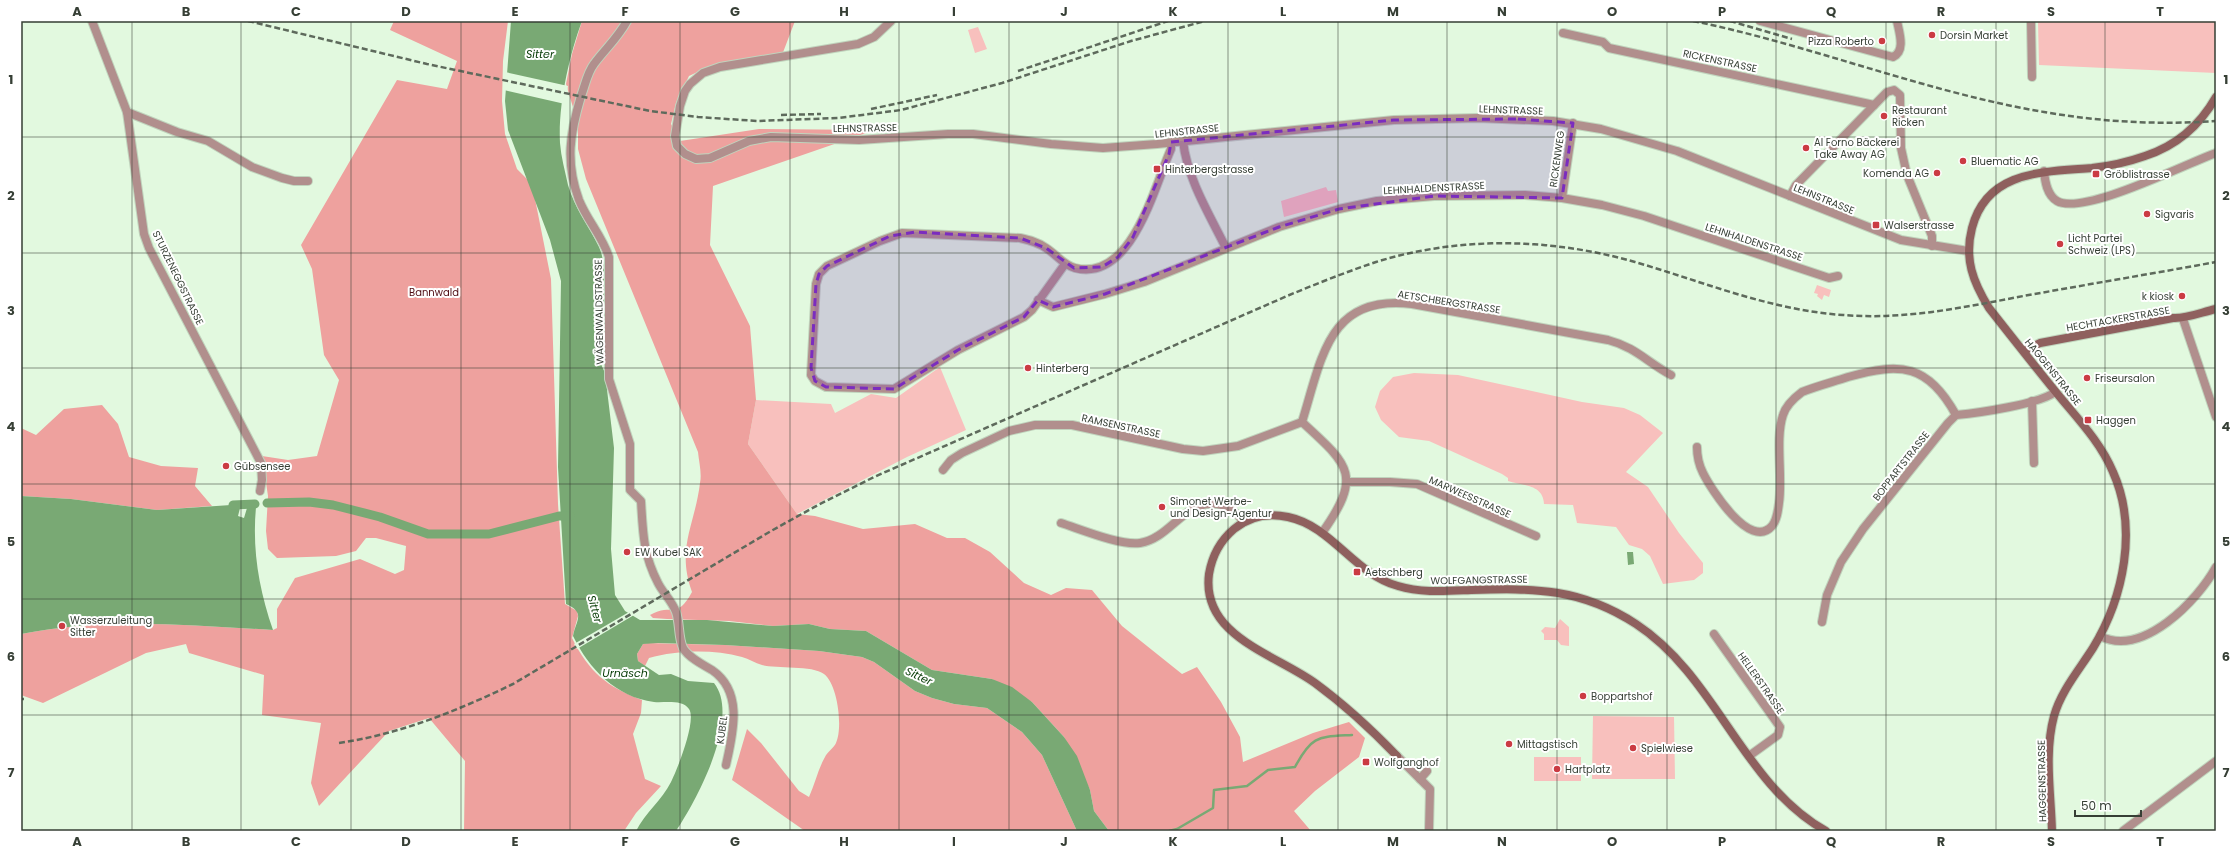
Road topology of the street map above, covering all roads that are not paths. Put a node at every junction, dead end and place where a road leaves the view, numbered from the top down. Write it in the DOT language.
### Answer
graph roads {
  1 [pos="92,21"];
  2 [pos="627,21"];
  3 [pos="891,21"];
  4 [pos="1760,21"];
  5 [pos="1897,21"];
  6 [pos="2031,21"];
  7 [pos="1563,33"];
  8 [pos="2032,77"];
  9 [pos="2216,97"];
  10 [pos="1874,105"];
  11 [pos="127,112"];
  12 [pos="1573,123"];
  13 [pos="1183,140"];
  14 [pos="1171,142"];
  15 [pos="2216,153"];
  16 [pos="2044,172"];
  17 [pos="308,181"];
  18 [pos="1790,196"];
  19 [pos="1562,198"];
  20 [pos="1932,246"];
  21 [pos="1226,248"];
  22 [pos="1968,251"];
  23 [pos="1065,264"];
  24 [pos="1838,276"];
  25 [pos="1038,300"];
  26 [pos="2216,309"];
  27 [pos="2183,319"];
  28 [pos="2024,351"];
  29 [pos="1671,375"];
  30 [pos="2055,392"];
  31 [pos="2032,401"];
  32 [pos="1956,415"];
  33 [pos="2216,417"];
  34 [pos="1302,422"];
  35 [pos="1697,447"];
  36 [pos="2034,463"];
  37 [pos="943,470"];
  38 [pos="1348,482"];
  39 [pos="260,491"];
  40 [pos="1244,522"];
  41 [pos="1061,523"];
  42 [pos="1322,533"];
  43 [pos="1536,536"];
  44 [pos="2216,567"];
  45 [pos="1822,622"];
  46 [pos="1714,634"];
  47 [pos="2100,636"];
  48 [pos="683,648"];
  49 [pos="1749,756"];
  50 [pos="2216,761"];
  51 [pos="726,765"];
  52 [pos="1427,772"];
  53 [pos="1420,779"];
  54 [pos="1429,831"];
  55 [pos="1826,831"];
  56 [pos="2052,831"];
  57 [pos="2122,831"];
  1 -- 11 [label="street, STURZENEGGSTRASSE"];
  2 -- 48 [label="street, WÄGENWALDSTRASSE"];
  3 -- 14 [label="street, LEHNSTRASSE"];
  4 -- 5 [label="street"];
  6 -- 8 [label="street"];
  7 -- 10 [label="street, RICKENSTRASSE"];
  9 -- 16 [label="street, HAGGENSTRASSE"];
  10 -- 18 [label="street"];
  10 -- 20 [label="street"];
  11 -- 17 [label="street"];
  11 -- 39 [label="street, STURZENEGGSTRASSE"];
  12 -- 13 [label="street, LEHNSTRASSE"];
  12 -- 18 [label="street, LEHNSTRASSE"];
  12 -- 19 [label="street, RICKENWEG"];
  13 -- 14 [label="street, LEHNSTRASSE"];
  13 -- 21 [label="street"];
  14 -- 23 [label="street"];
  15 -- 16 [label="street"];
  16 -- 22 [label="street, HAGGENSTRASSE"];
  18 -- 20 [label="street, LEHNSTRASSE"];
  19 -- 21 [label="street, LEHNHALDENSTRASSE"];
  19 -- 24 [label="street, LEHNHALDENSTRASSE"];
  20 -- 22 [label="street, LEHNSTRASSE"];
  21 -- 25 [label="street, LEHNHALDENSTRASSE"];
  22 -- 28 [label="street, HAGGENSTRASSE"];
  23 -- 25 [label="street"];
  23 -- 25 [label="street"];
  26 -- 27 [label="street, HECHTACKERSTRASSE"];
  27 -- 28 [label="street, HECHTACKERSTRASSE"];
  27 -- 33 [label="street"];
  28 -- 30 [label="street, HAGGENSTRASSE"];
  29 -- 34 [label="street, AETSCHBERGSTRASSE"];
  30 -- 31 [label="street"];
  30 -- 47 [label="street, HAGGENSTRASSE"];
  31 -- 32 [label="street"];
  31 -- 36 [label="street"];
  32 -- 35 [label="street"];
  32 -- 45 [label="street, BOPPARTSTRASSE"];
  34 -- 37 [label="street, RAMSENSTRASSE"];
  34 -- 38 [label="street"];
  38 -- 42 [label="street"];
  38 -- 43 [label="street, MARWEESSTRASSE"];
  40 -- 41 [label="street"];
  40 -- 42 [label="street, WOLFGANGSTRASSE"];
  40 -- 53 [label="street, WOLFGANGSTRASSE"];
  42 -- 49 [label="street, WOLFGANGSTRASSE"];
  44 -- 47 [label="street"];
  46 -- 49 [label="street, HELLERSTRASSE"];
  47 -- 56 [label="street, HAGGENSTRASSE"];
  48 -- 51 [label="street, KUBEL"];
  49 -- 55 [label="street, WOLFGANGSTRASSE"];
  50 -- 57 [label="street"];
  52 -- 53 [label="street"];
  53 -- 54 [label="street, WOLFGANGSTRASSE"];
}
